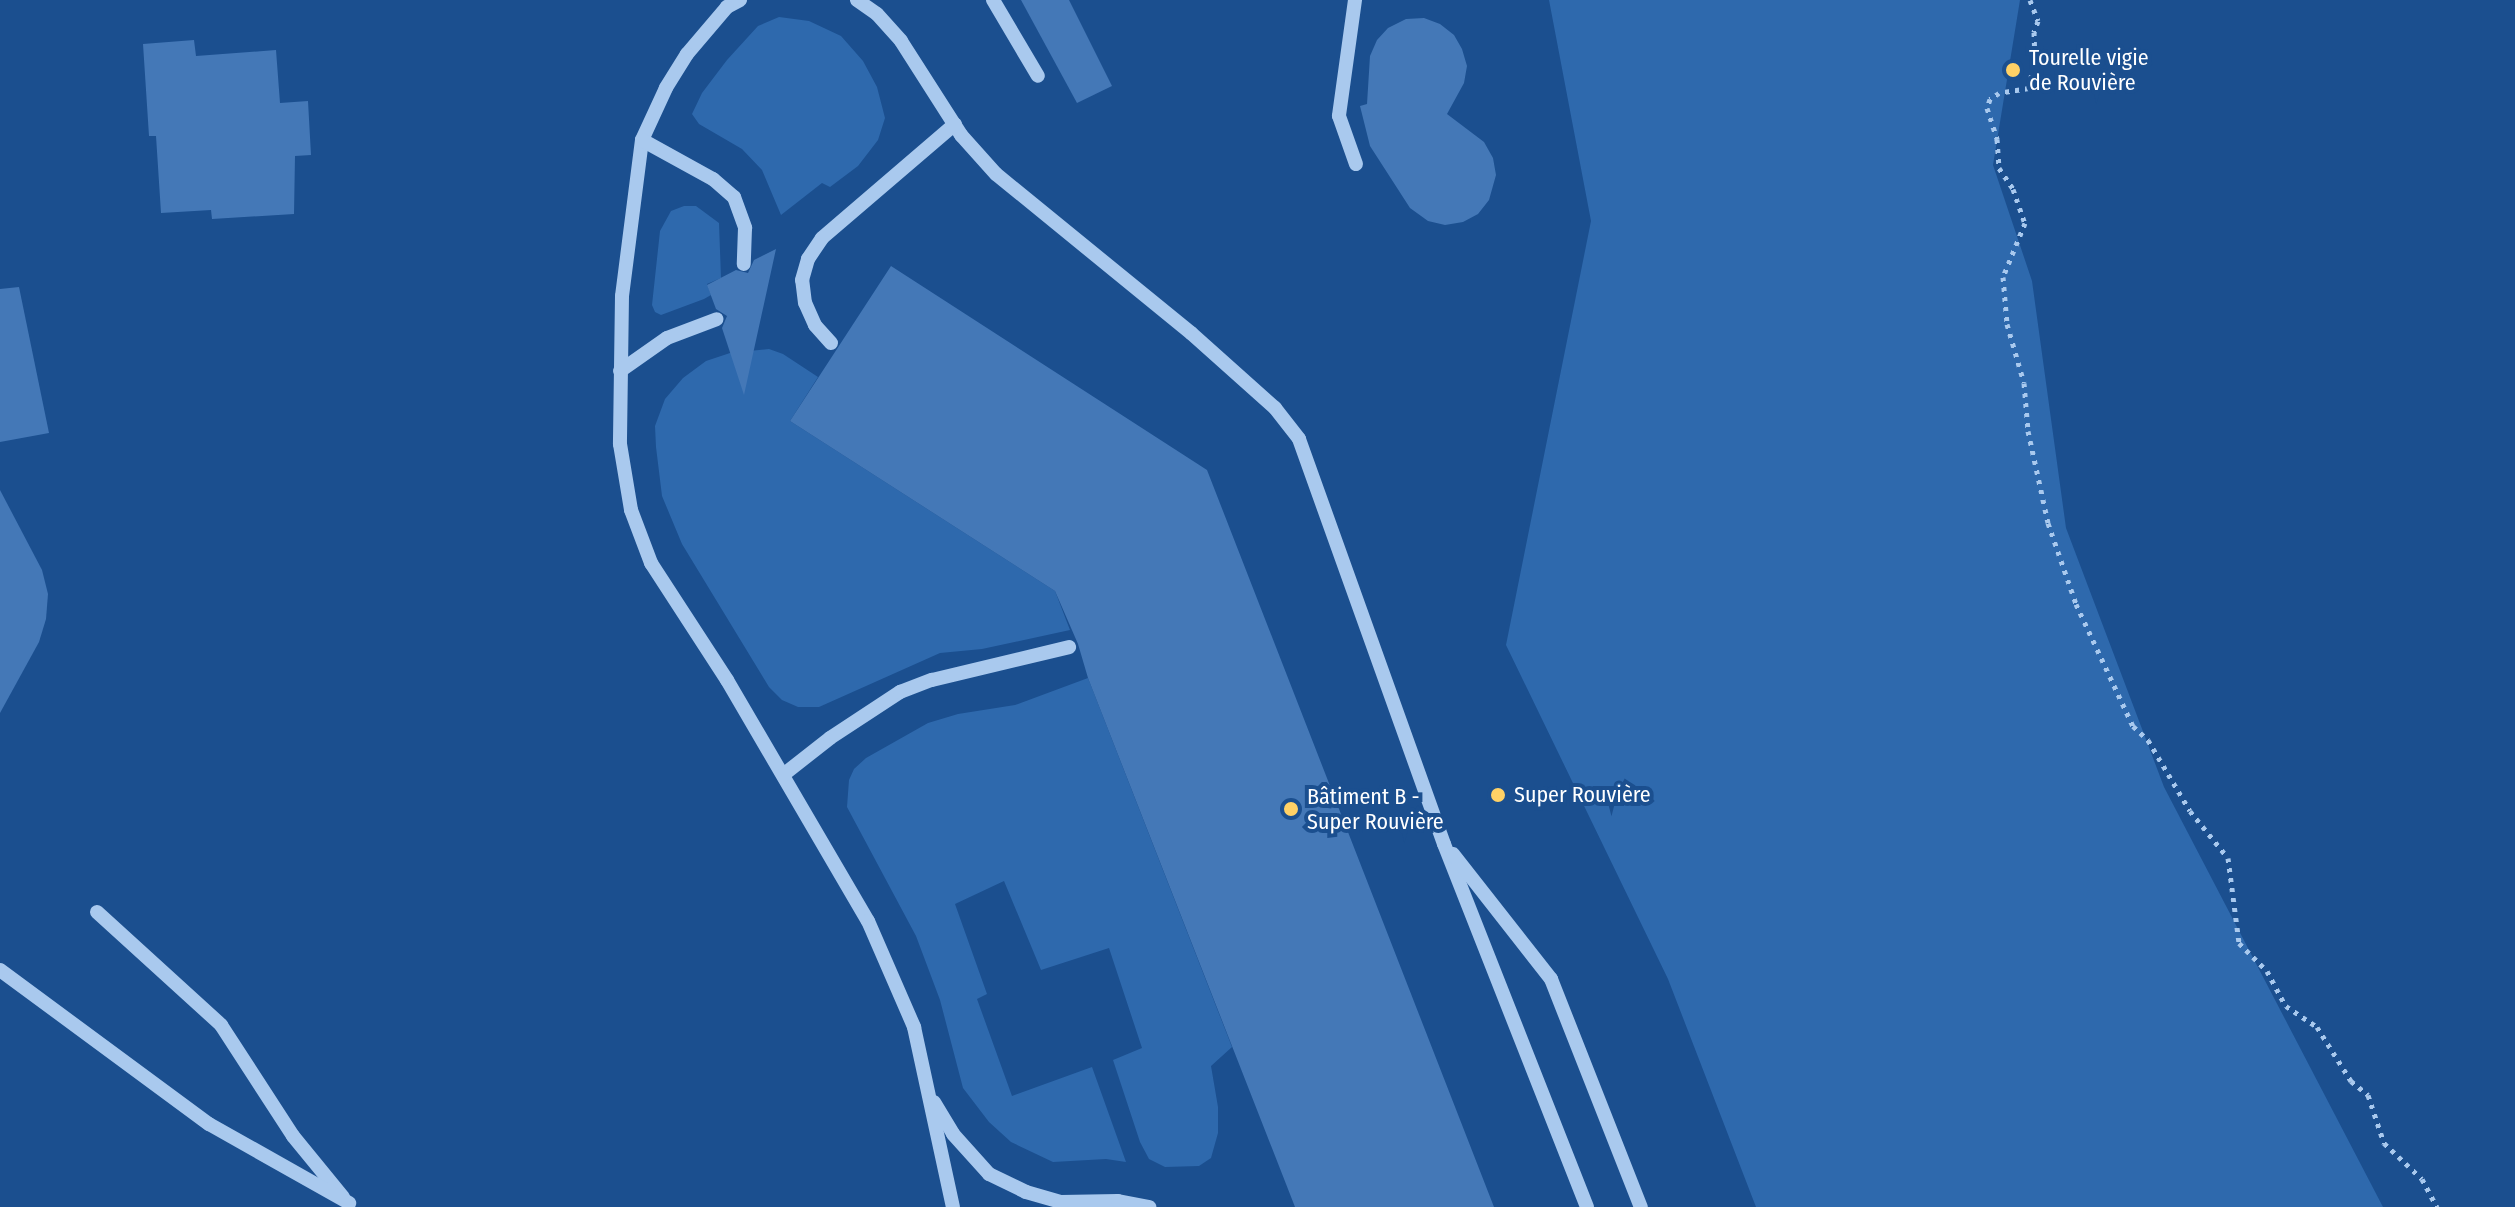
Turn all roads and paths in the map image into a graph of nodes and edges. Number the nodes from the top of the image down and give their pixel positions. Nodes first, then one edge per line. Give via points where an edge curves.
1 (740, 0) edge
2 (857, 0) edge
3 (993, 0) edge
4 (1355, 0) edge
5 (2030, 0) edge
6 (1038, 76) dead end
7 (955, 124) junction
8 (642, 140) junction
9 (1356, 164) dead end
10 (744, 264) dead end
11 (717, 319) dead end
12 (831, 343) dead end
13 (620, 371) junction
14 (1069, 647) dead end
15 (783, 775) junction
16 (1444, 844) junction
17 (97, 912) dead end
18 (0, 970) edge
19 (928, 1092) junction
20 (350, 1205) edge
21 (953, 1207) edge
22 (1149, 1207) edge
23 (1587, 1207) edge
24 (1641, 1207) edge
25 (2437, 1207) edge

1 - 8 lane via 727,7 687,54
2 - 7 lane via 901,41
3 - 6 lane
4 - 9 lane via 1339,116
5 - 25 path via 2038,21 2029,88 1999,93 1987,108 1999,168 2025,223 2003,277 2007,324 2024,383 2028,431 2053,536 2076,604 2133,726 2228,858 2239,943 2267,971 2286,1006 2317,1027 2351,1081 2368,1095 2384,1143 2422,1179
7 - 12 lane via 822,238 808,259 802,280 805,303
7 - 16 lane via 996,174 1191,333 1275,408 1299,439
8 - 10 lane via 713,179 734,197 745,228
8 - 13 lane via 622,296
11 - 13 lane via 675,334
13 - 15 lane via 620,444 631,510 651,563
14 - 15 lane via 900,692
15 - 19 lane via 868,921 914,1027
16 - 23 lane
16 - 24 lane via 1551,979
17 - 20 lane via 221,1025 293,1136
18 - 20 lane via 209,1124
19 - 21 lane
19 - 22 lane via 953,1134 989,1174 1061,1202 1118,1201

